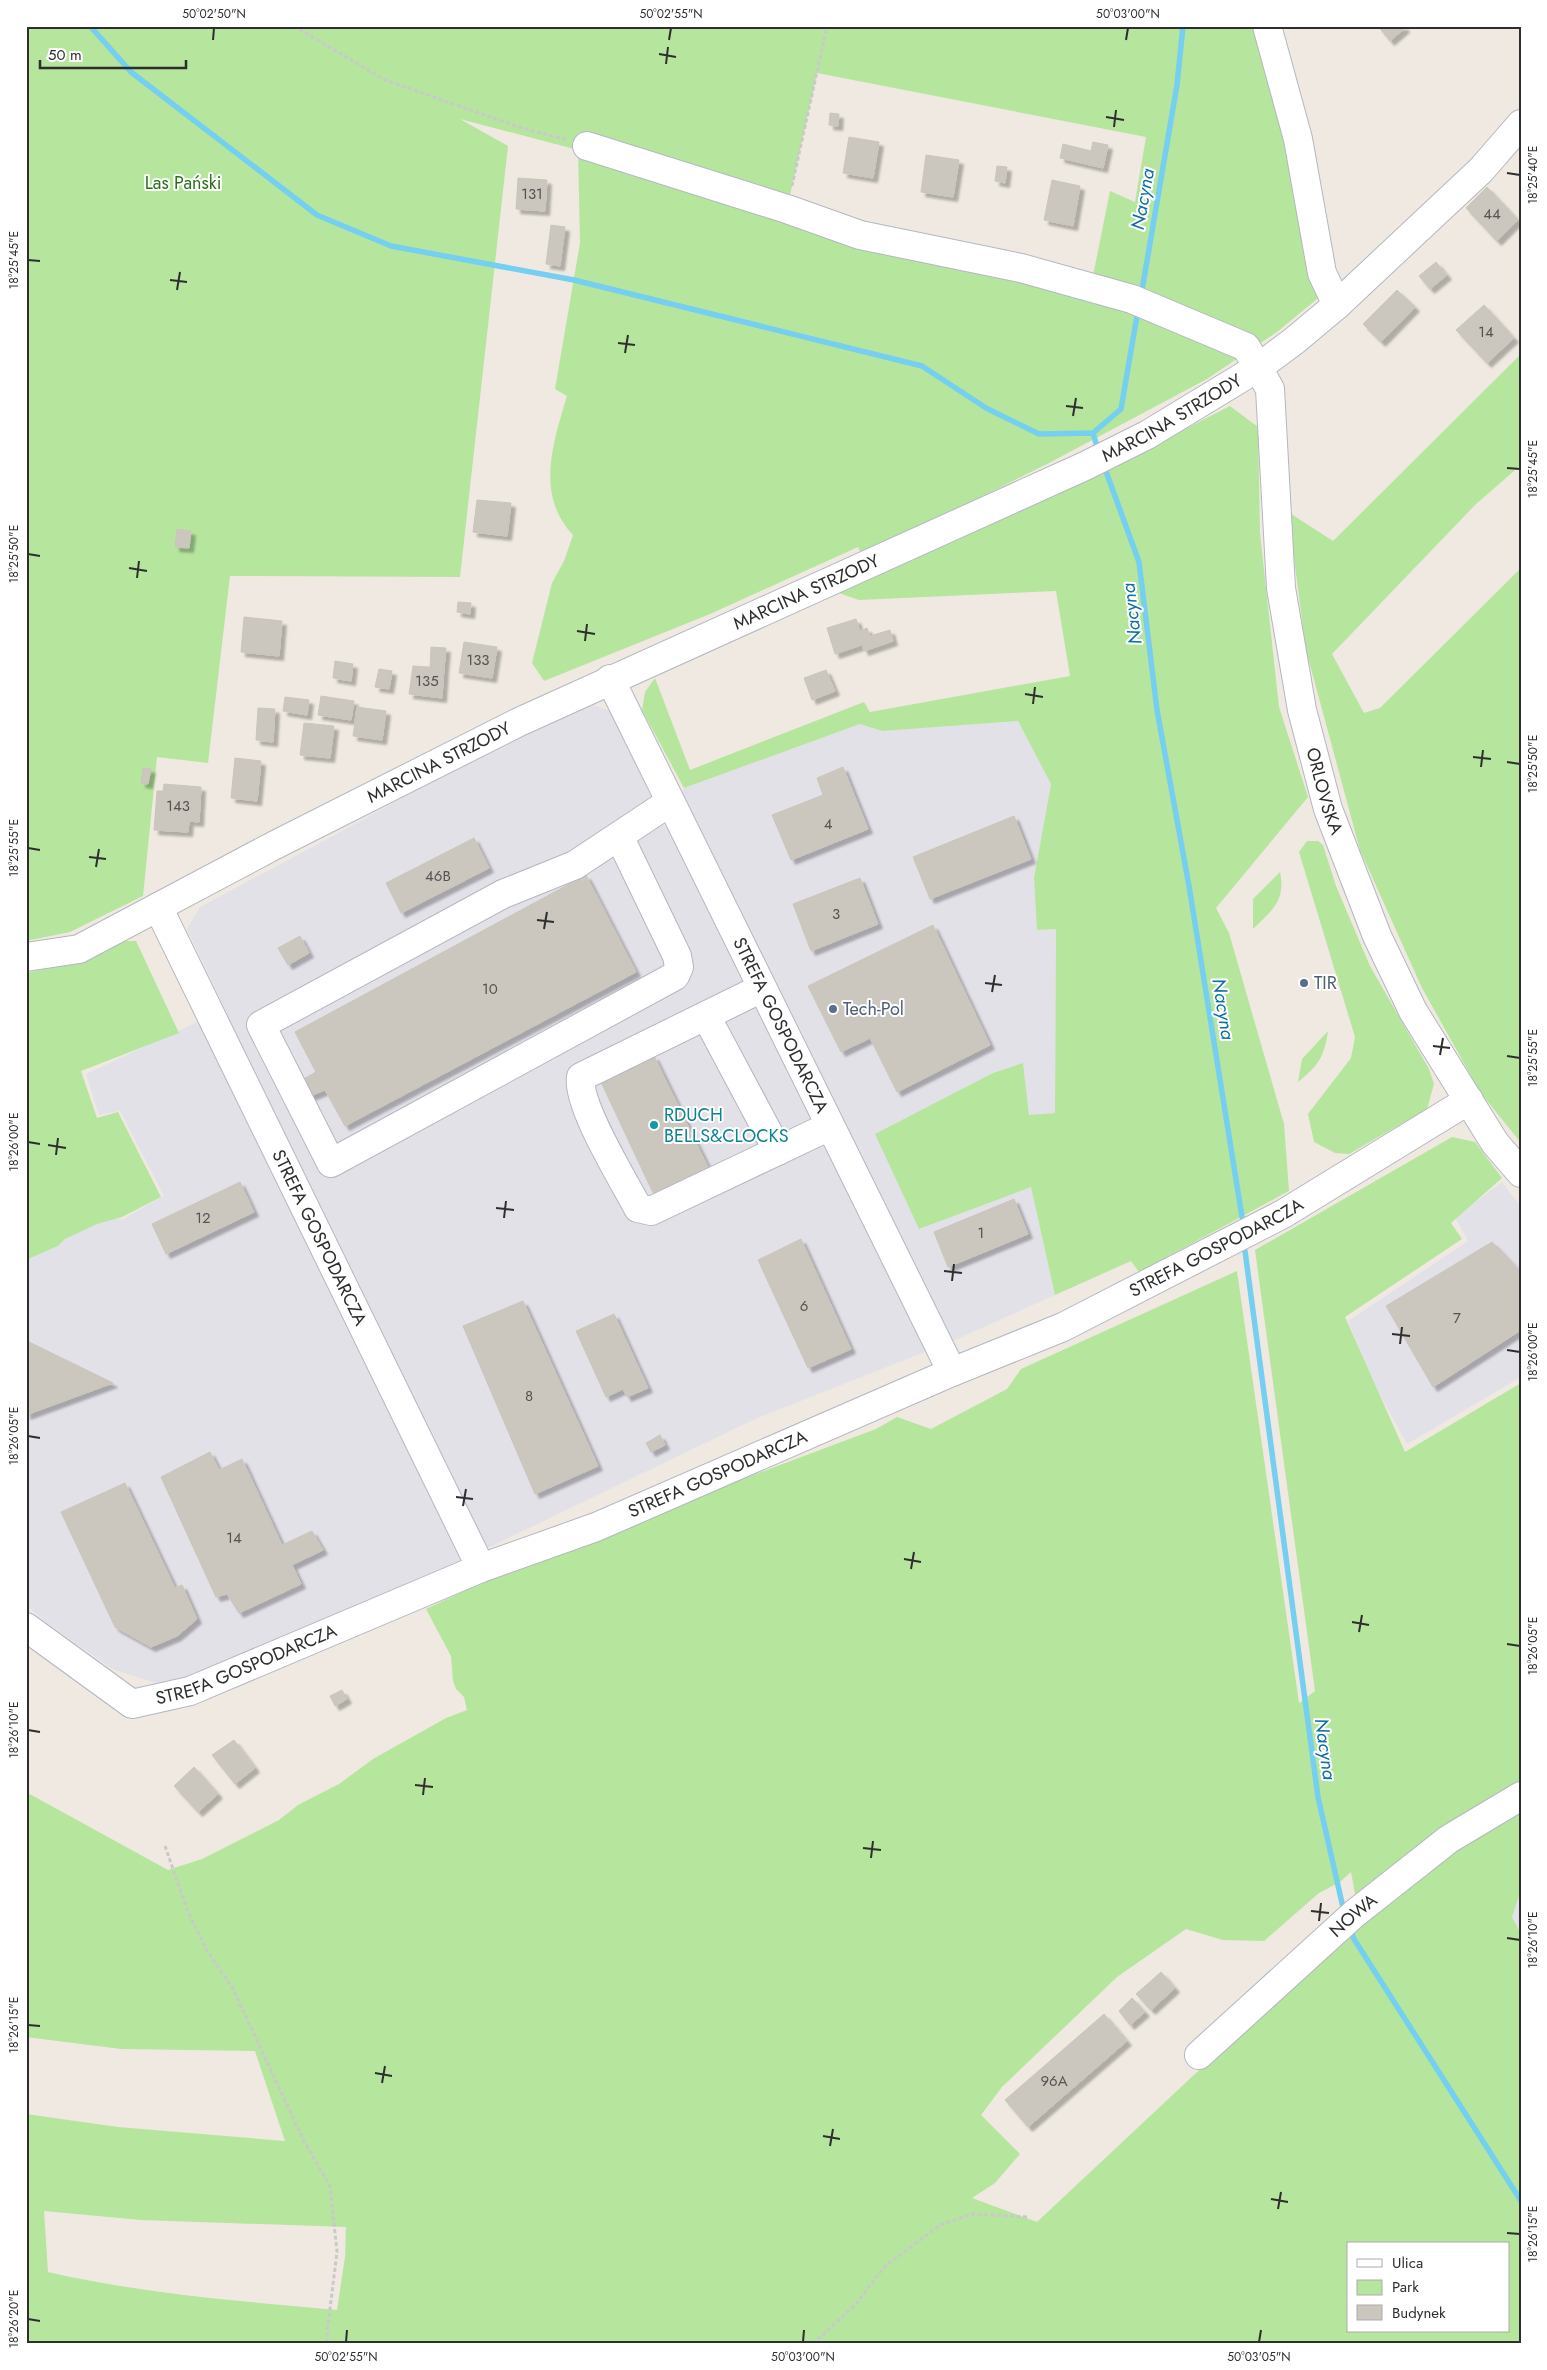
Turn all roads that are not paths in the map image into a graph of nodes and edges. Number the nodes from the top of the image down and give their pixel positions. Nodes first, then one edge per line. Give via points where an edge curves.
1 (1267, 26) edge
2 (1521, 124) edge
3 (587, 146) road end
4 (1337, 305) junction
5 (1259, 367) junction
6 (610, 679) junction
7 (670, 802) junction
8 (619, 836) junction
9 (158, 906) junction
10 (26, 957) edge
11 (762, 988) junction
12 (706, 1016) junction
13 (1468, 1100) junction
14 (830, 1126) junction
15 (778, 1151) junction
16 (1521, 1173) edge
17 (952, 1372) junction
18 (481, 1568) junction
19 (26, 1627) edge
20 (1521, 1796) edge
21 (1199, 2055) dead end

1 - 4 street via 1298,139 1322,273
2 - 4 street, MARCINA STRZODY via 1481,170
3 - 5 street, ORLOVSKA via 787,208 860,235 1021,268 1139,301 1246,347
4 - 5 street, MARCINA STRZODY
5 - 6 street, MARCINA STRZODY via 1147,435 1085,466
5 - 13 street, ORLOVSKA via 1273,403 1277,531 1289,643 1302,710 1328,809 1378,936 1413,1011
6 - 7 street, STREFA GOSPODARCZA
6 - 9 street, MARCINA STRZODY via 462,750
7 - 8 street
7 - 11 street, STREFA GOSPODARCZA
8 - 8 street via 575,865 503,894 261,1025 332,1163 676,976 679,968 677,956
9 - 10 street, MARCINA STRZODY via 79,949
9 - 18 street, STREFA GOSPODARCZA
11 - 12 street
11 - 14 street, STREFA GOSPODARCZA
12 - 15 street
12 - 15 street via 582,1077 580,1086 584,1105 638,1208 651,1212
13 - 16 street, ORLOVSKA via 1496,1143
13 - 17 street, STREFA GOSPODARCZA via 1283,1214 1063,1328
14 - 15 street
14 - 17 street, STREFA GOSPODARCZA
17 - 18 street, STREFA GOSPODARCZA via 596,1527
18 - 19 street, STREFA GOSPODARCZA via 190,1691 132,1704
20 - 21 street, NOWA via 1449,1839 1346,1920

